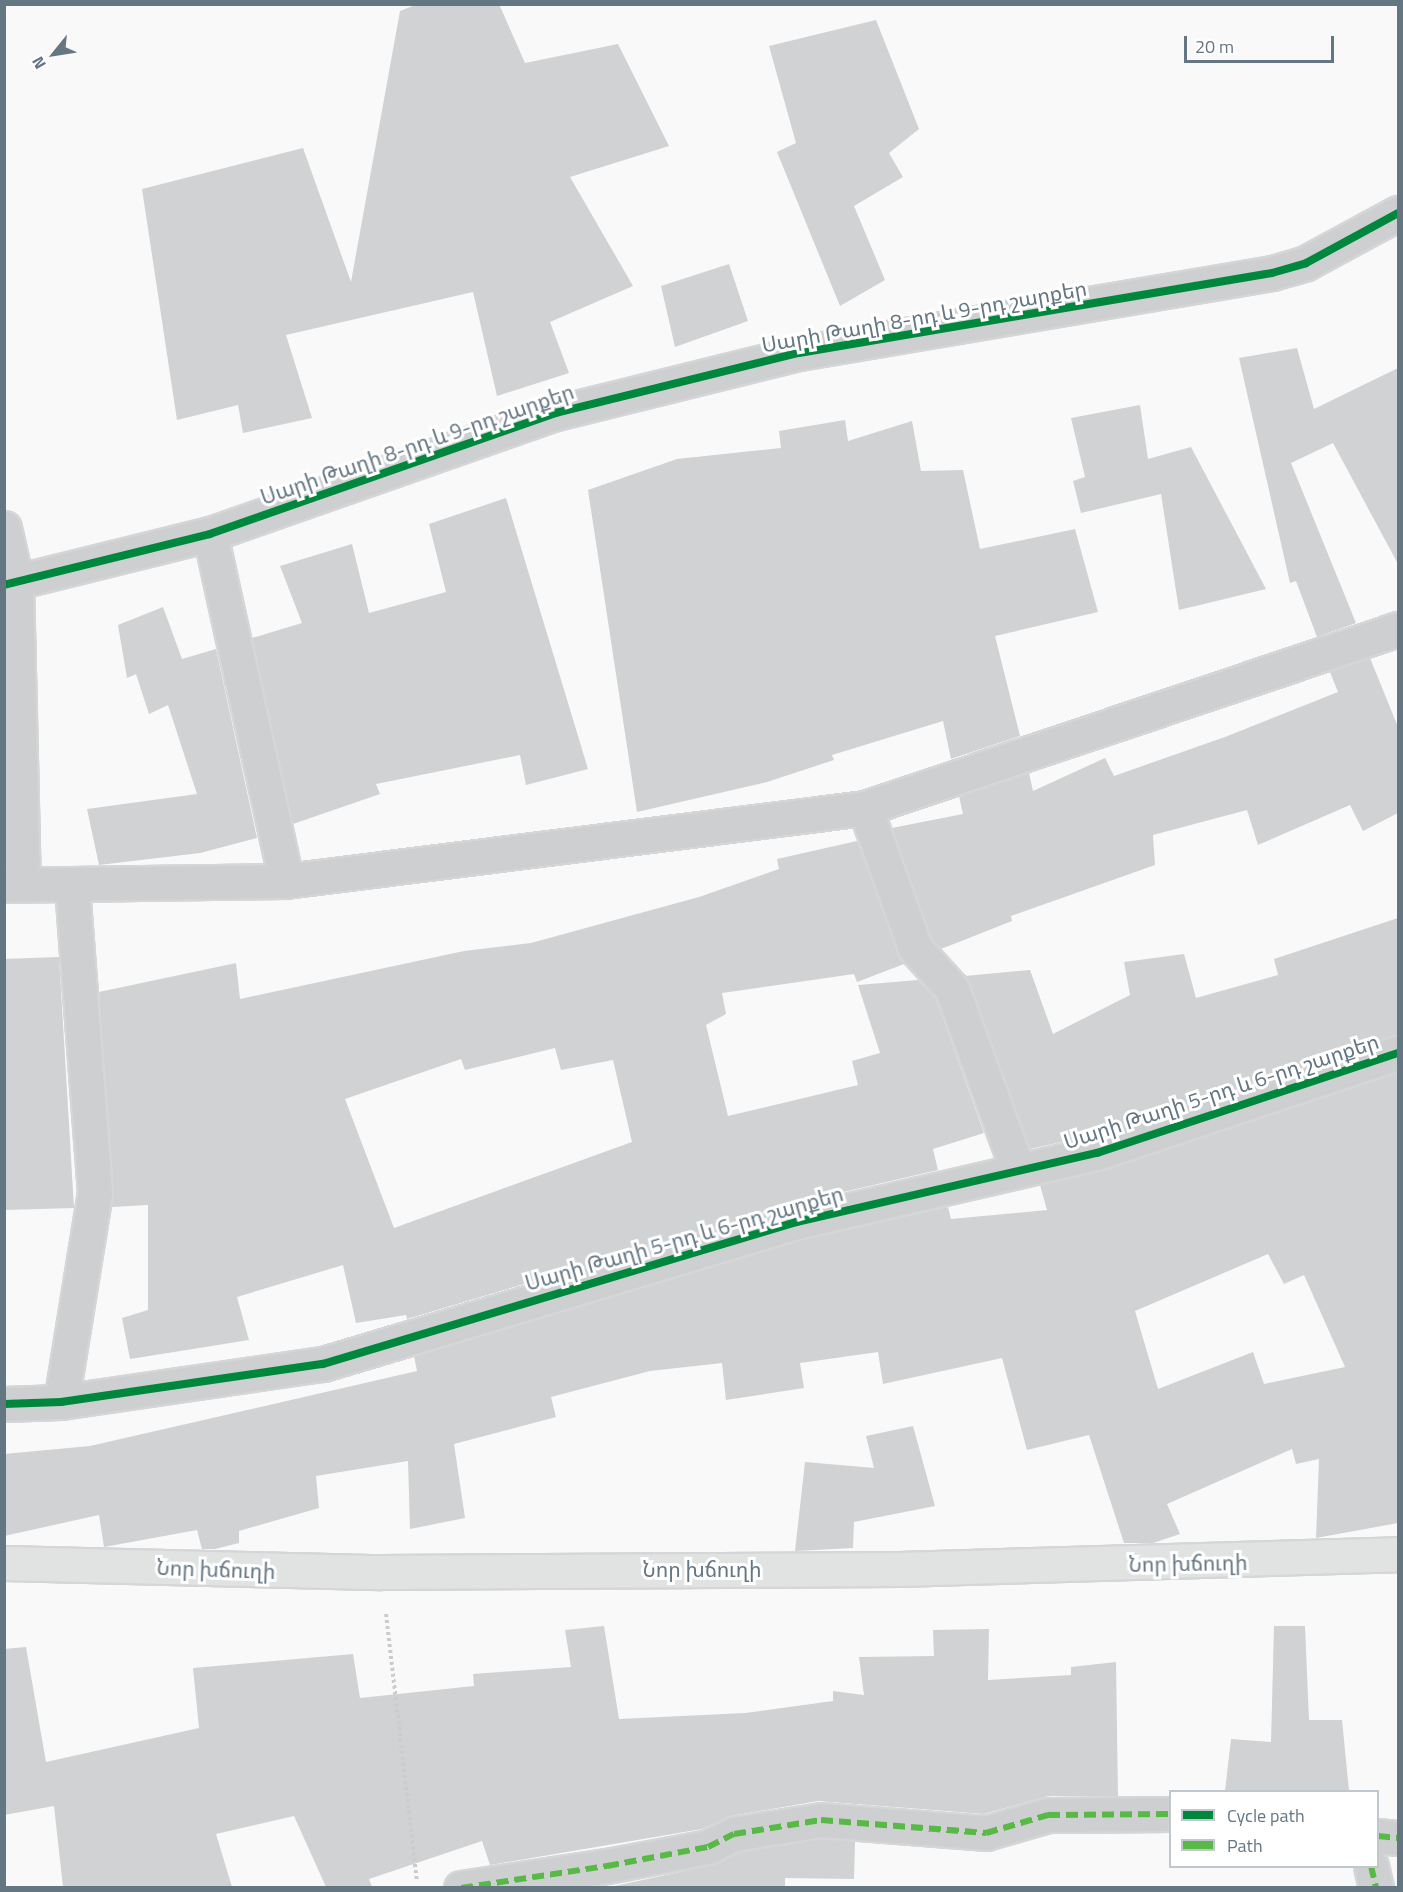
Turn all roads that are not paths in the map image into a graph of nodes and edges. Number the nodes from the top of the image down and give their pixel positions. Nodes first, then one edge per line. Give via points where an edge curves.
1 (1398, 213) edge
2 (4, 528) edge
3 (210, 534) junction
4 (10, 583) edge
5 (1398, 628) edge
6 (865, 808) junction
7 (286, 881) junction
8 (14, 884) edge
9 (72, 885) junction
10 (1398, 1053) edge
11 (1018, 1170) junction
12 (61, 1402) junction
13 (4, 1404) edge
14 (1398, 1554) edge
15 (4, 1563) edge
16 (1169, 1814) edge
17 (1379, 1836) edge
18 (1398, 1838) edge
19 (1371, 1868) edge
20 (461, 1887) edge
21 (1376, 1887) edge

1 - 3 street, Սարի Թաղի 8-րդ և 9-րդ շարքեր via 1314,259 1272,273 800,353 556,413
2 - 4 street
3 - 4 street, Սարի Թաղի 8-րդ և 9-րդ շարքեր
3 - 7 street
4 - 8 street
5 - 6 street
6 - 7 street
6 - 11 street via 915,948 952,989
7 - 9 street
8 - 9 street
9 - 12 street via 95,1192
10 - 11 street, Սարի Թաղի 5-րդ և 6-րդ շարքեր via 1097,1153
11 - 12 street, Սարի Թաղի 5-րդ և 6-րդ շարքեր via 798,1222 323,1364
12 - 13 street, Սարի Թաղի 5-րդ և 6-րդ շարքեր
14 - 15 main road, Նոր խճուղի via 899,1569 381,1572
16 - 20 street via 1048,1815 986,1833 820,1820 734,1834 708,1847 607,1866
17 - 18 street
19 - 21 street

